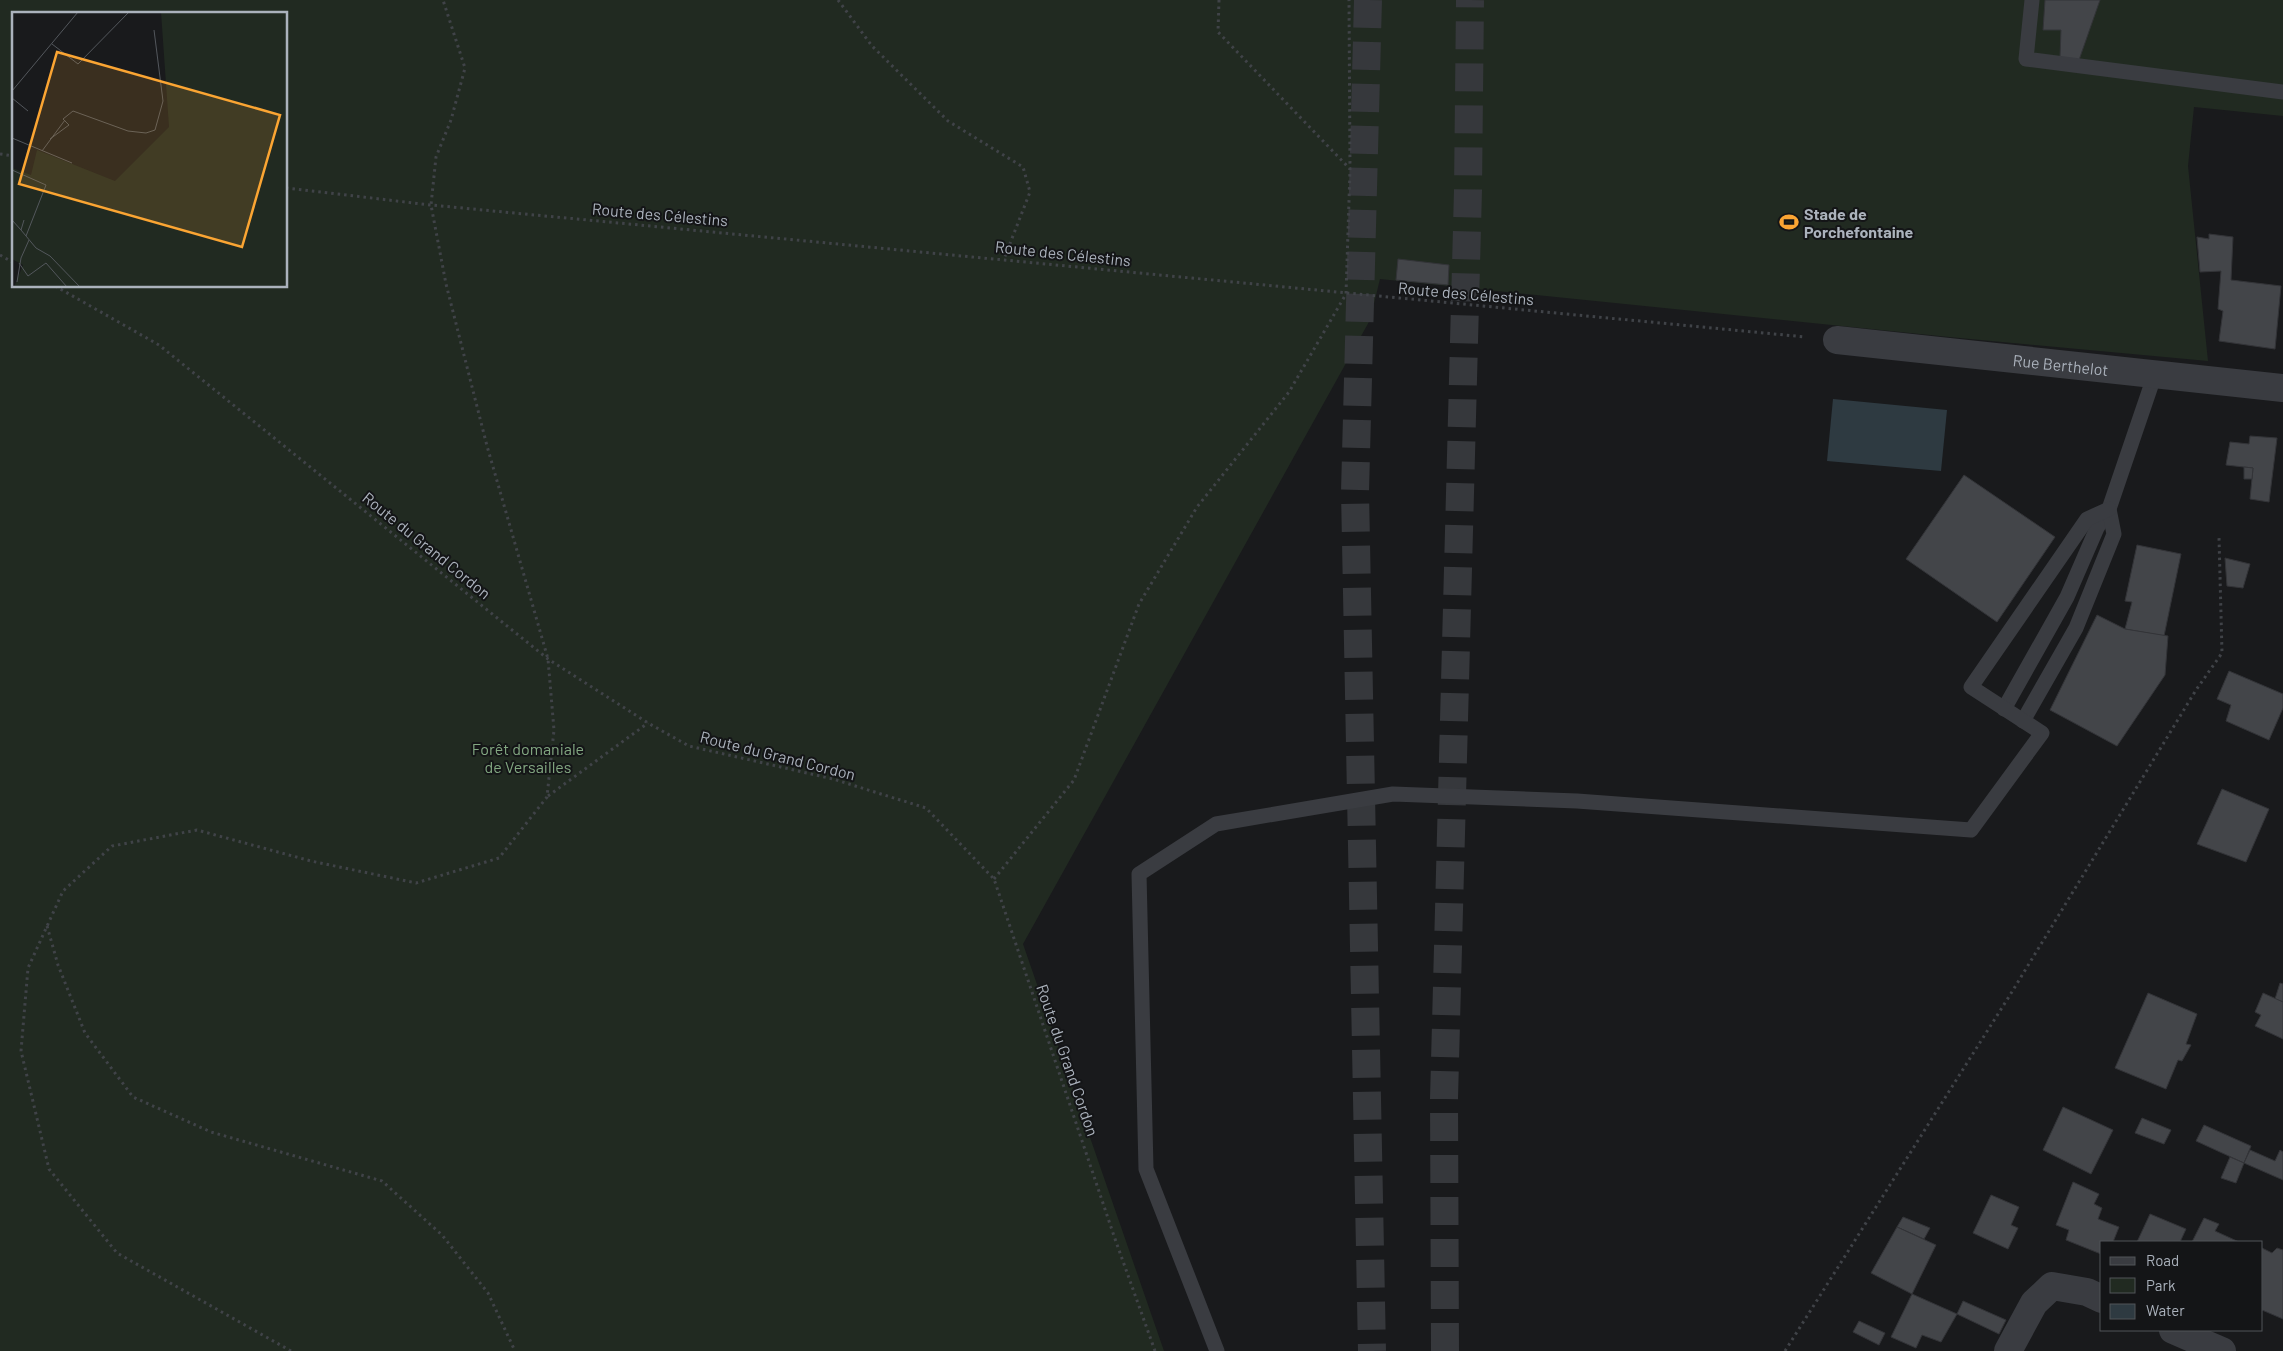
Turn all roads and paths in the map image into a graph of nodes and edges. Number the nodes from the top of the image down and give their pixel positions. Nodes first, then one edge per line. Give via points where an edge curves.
1 (442, 0) edge
2 (838, 0) edge
3 (1220, 0) edge
4 (1349, 0) edge
5 (2032, 0) edge
6 (2283, 92) edge
7 (1350, 170) junction
8 (288, 188) edge
9 (432, 205) junction
10 (0, 255) edge
11 (1004, 259) junction
12 (12, 262) edge
13 (59, 288) edge
14 (1346, 294) junction
15 (1837, 340) joint
16 (2155, 374) junction
17 (2283, 388) edge
18 (2109, 509) junction
19 (2092, 524) junction
20 (2219, 538) dead end
21 (548, 659) junction
22 (2004, 709) junction
23 (2023, 721) junction
24 (648, 723) junction
25 (547, 797) junction
26 (994, 879) junction
27 (47, 926) junction
28 (2100, 1298) edge
29 (2174, 1331) edge
30 (291, 1351) edge
31 (515, 1351) edge
32 (1155, 1351) edge
33 (1217, 1351) edge
34 (1785, 1351) edge
35 (2008, 1351) edge
36 (2222, 1351) edge

1 - 9 path via 464,68 451,120 436,157
2 - 11 path via 872,46 948,121 1023,167 1030,192
3 - 7 path via 1218,32
4 - 7 path
5 - 6 lane via 2026,59
7 - 14 path
8 - 9 path, Route des Célestins
9 - 11 path, Route des Célestins
9 - 21 path via 446,284 487,446
10 - 12 path
11 - 14 path, Route des Célestins
13 - 21 path, Route du Grand Cordon via 159,345
14 - 15 path, Route des Célestins
14 - 26 path via 1290,392 1197,507 1138,604 1074,780
15 - 16 street, Rue Berthelot
16 - 17 street, Rue Berthelot
16 - 18 lane
18 - 19 lane
18 - 23 lane via 2114,534 2076,628
19 - 22 lane via 2067,597
19 - 22 lane via 1971,687
20 - 34 path via 2222,653
21 - 24 path, Route du Grand Cordon
21 - 25 path via 554,730
22 - 23 lane
23 - 33 lane via 2042,733 1971,830 1577,801 1393,794 1216,824 1139,874 1146,1169
24 - 25 path
24 - 26 path, Route du Grand Cordon via 689,746 833,780 926,808
25 - 27 path via 499,858 416,883 311,862 197,830 112,846 63,891
26 - 32 path, Route du Grand Cordon
27 - 30 path via 28,968 22,1051 49,1169 117,1253
27 - 31 path via 58,965 85,1033 133,1097 211,1132 382,1181 442,1235 488,1293
28 - 35 street via 2086,1292 2052,1286 2034,1303
29 - 36 street

